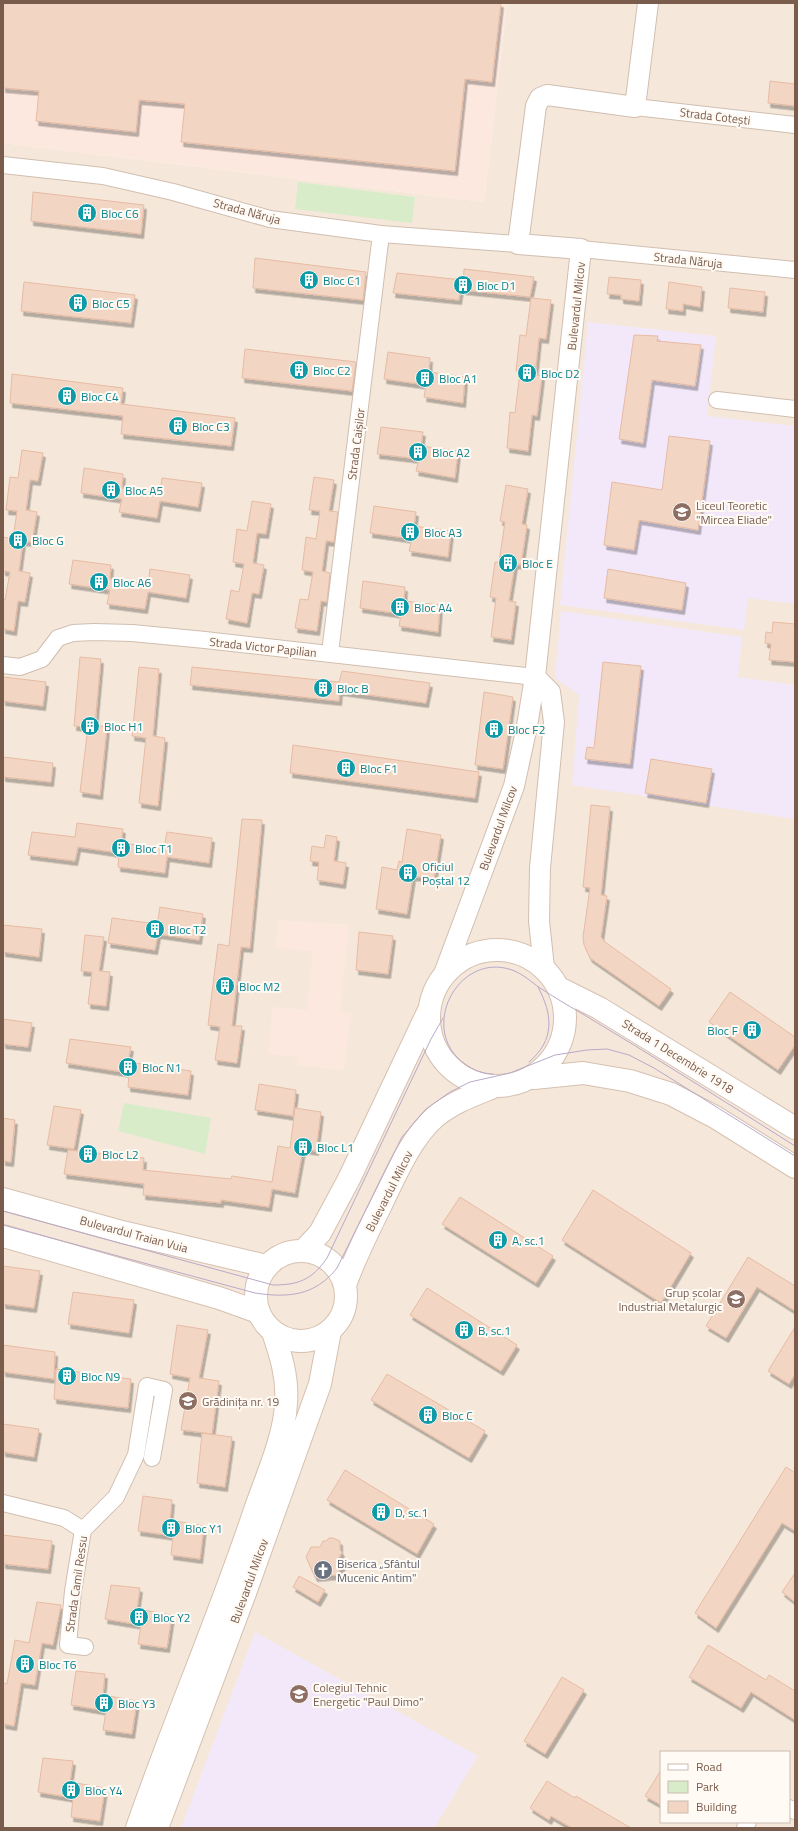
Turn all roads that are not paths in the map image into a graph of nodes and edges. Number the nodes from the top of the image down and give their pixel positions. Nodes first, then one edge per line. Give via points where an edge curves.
1 (648, 3) edge
2 (636, 107) junction
3 (795, 125) edge
4 (3, 165) edge
5 (381, 234) junction
6 (518, 244) junction
7 (581, 249) junction
8 (795, 270) edge
9 (717, 400) dead end
10 (795, 409) edge
11 (330, 653) junction
12 (3, 665) edge
13 (535, 677) junction
14 (544, 968) junction
15 (444, 974) junction
16 (559, 988) junction
17 (429, 1011) junction
18 (534, 1078) junction
19 (491, 1088) junction
20 (795, 1128) edge
21 (795, 1167) edge
22 (3, 1199) edge
23 (3, 1236) edge
24 (304, 1250) junction
25 (266, 1266) junction
26 (345, 1285) junction
27 (258, 1312) junction
28 (330, 1331) junction
29 (273, 1332) junction
30 (152, 1458) dead end
31 (3, 1503) edge
32 (83, 1530) junction
33 (85, 1647) dead end
34 (137, 1828) edge
35 (157, 1828) edge

1 - 2 street
2 - 3 street, Strada Cotești
2 - 6 street via 547,95 540,98 536,106
4 - 5 street, Strada Năruja via 103,176 270,219
5 - 6 street, Strada Năruja
5 - 11 street, Strada Caișilor
6 - 7 street, Bulevardul Milcov
7 - 8 street, Strada Năruja
7 - 13 street, Bulevardul Milcov
9 - 10 street
11 - 12 street, Strada Victor Papilian via 132,633 94,632 58,638 42,659 20,667
11 - 13 street, Strada Victor Papilian
13 - 14 street via 550,692 554,722 540,868 539,921
13 - 15 street, Bulevardul Milcov via 514,786
14 - 15 main road via 531,958 501,949 485,950 470,955
14 - 16 main road
15 - 17 main road via 435,990
16 - 18 main road via 566,1021 563,1038 555,1055
16 - 20 main road, Strada 1 Decembrie 1918 via 599,1008
17 - 19 main road via 431,1038 446,1065 470,1082
17 - 24 main road via 349,1179 320,1233
18 - 19 main road
18 - 21 main road via 583,1073 630,1081 671,1094 715,1117
19 - 26 main road, Bulevardul Milcov via 461,1099 434,1118 414,1143 383,1201
22 - 25 main road, Bulevardul Traian Vuia via 122,1232
23 - 27 main road via 219,1298
24 - 25 main road via 277,1257
24 - 26 main road via 327,1258 337,1268
25 - 27 main road via 255,1293
26 - 28 main road via 344,1310 339,1322
27 - 29 main road via 262,1321
28 - 29 main road via 317,1339 302,1342 287,1340
28 - 35 main road, Bulevardul Milcov via 320,1384 246,1593
29 - 34 main road, Bulevardul Milcov via 284,1365 287,1389 284,1422 241,1551
30 - 32 street, Strada Camil Ressu via 164,1390 147,1386 136,1455 116,1497
31 - 32 street, Strada Camil Ressu via 64,1518
32 - 33 street, Strada Camil Ressu via 73,1591 68,1645

